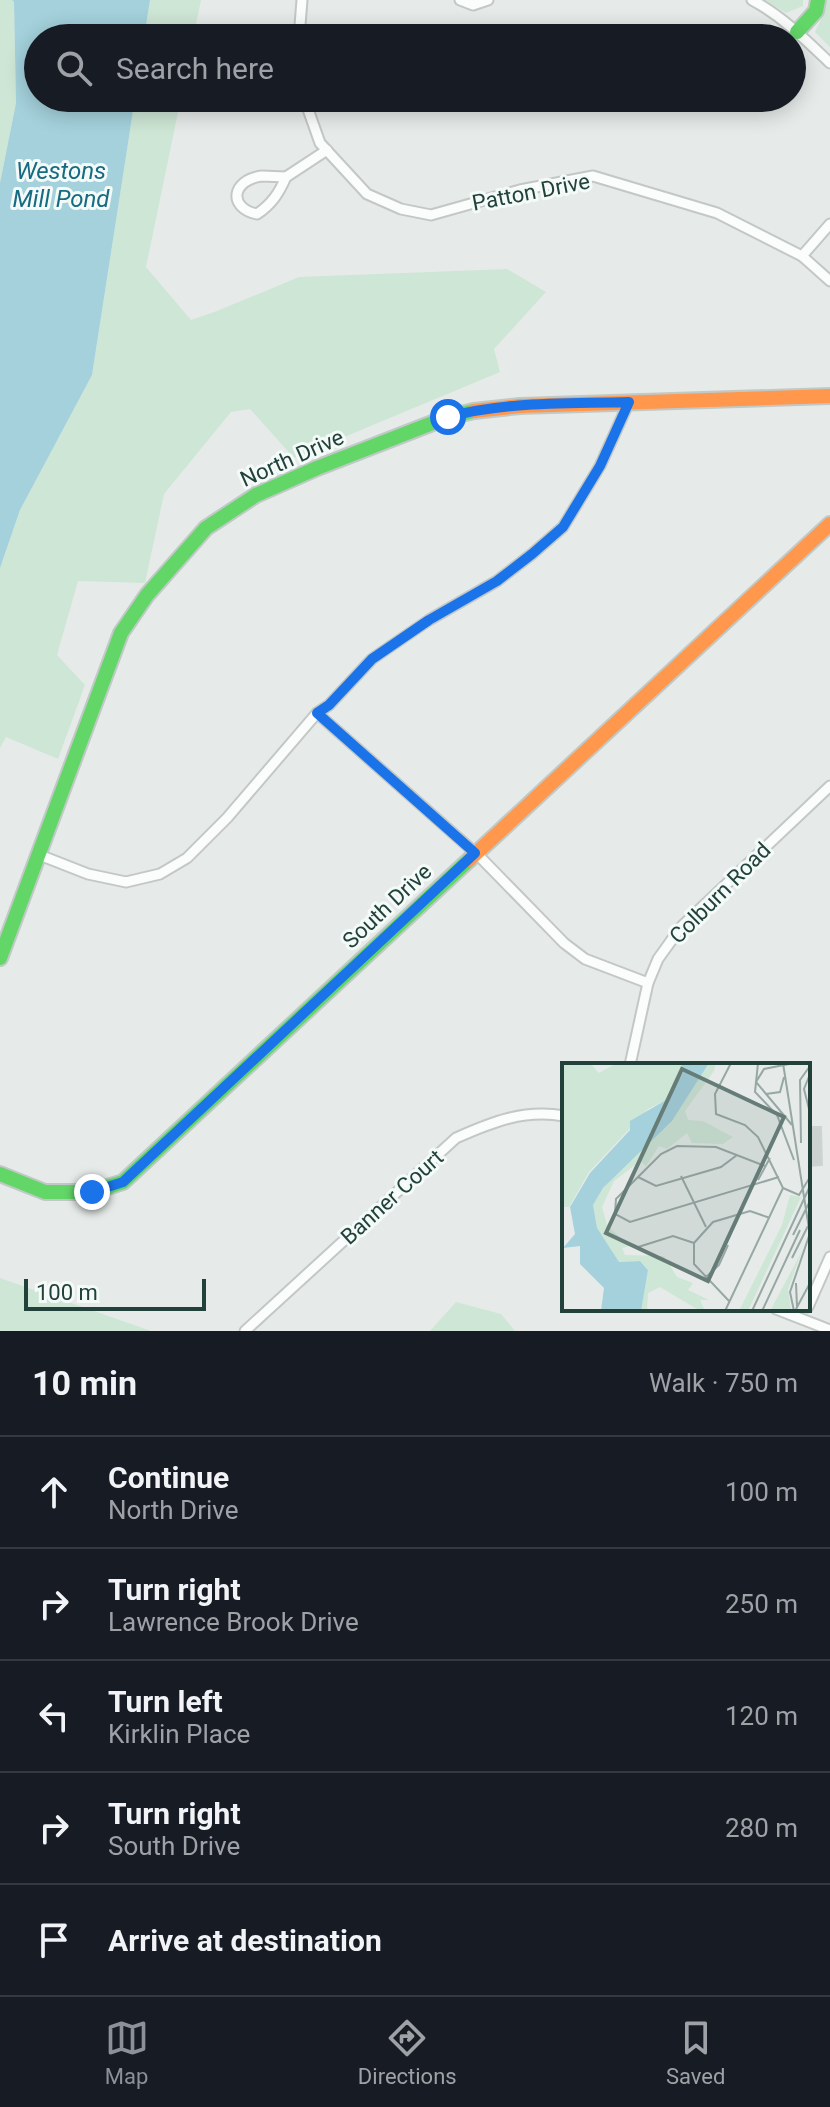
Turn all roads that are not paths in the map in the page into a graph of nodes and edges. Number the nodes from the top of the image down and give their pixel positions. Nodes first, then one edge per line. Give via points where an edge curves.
1 (302, 0) edge
2 (460, 0) edge
3 (488, 0) edge
4 (752, 0) edge
5 (818, 0) edge
6 (300, 24) edge
7 (787, 24) edge
8 (804, 24) edge
9 (806, 40) edge
10 (830, 63) edge
11 (309, 112) edge
12 (327, 150) junction
13 (286, 177) junction
14 (830, 224) edge
15 (802, 256) junction
16 (830, 281) edge
17 (830, 396) edge
18 (629, 402) junction
19 (830, 524) edge
20 (317, 713) junction
21 (830, 786) edge
22 (475, 853) junction
23 (37, 854) junction
24 (0, 958) edge
25 (648, 983) junction
26 (630, 1063) edge
27 (562, 1116) edge
28 (0, 1174) edge
29 (830, 1257) edge
30 (810, 1303) edge
31 (781, 1311) edge
32 (806, 1311) edge
33 (802, 1320) junction
34 (830, 1330) edge
35 (245, 1331) edge

1 - 6 street
2 - 3 street via 473,5
4 - 7 street
5 - 8 main road
9 - 10 street
11 - 12 street, Patton Drive
12 - 13 street
12 - 15 street, Patton Drive via 367,194 401,209 431,215 593,176 717,213
13 - 13 street via 247,179 238,189 240,204 257,214 275,199
14 - 15 street
15 - 16 street, Patton Drive
17 - 18 main road, North Drive
18 - 20 street via 600,466 563,527 497,581 372,659
18 - 23 main road, North Drive via 520,406 448,417 256,495 206,528 121,633
19 - 22 main road, South Drive
20 - 22 street
20 - 23 street via 227,818 187,858 160,874 126,882
21 - 25 street, Colburn Road via 681,927
22 - 25 street via 585,959
22 - 28 main road, South Drive via 123,1182 92,1192 45,1192
23 - 24 main road, North Drive
25 - 26 street, Colburn Road
27 - 35 street, Banner Court via 511,1117 456,1138
29 - 30 street
31 - 33 street
32 - 33 street
33 - 34 street

